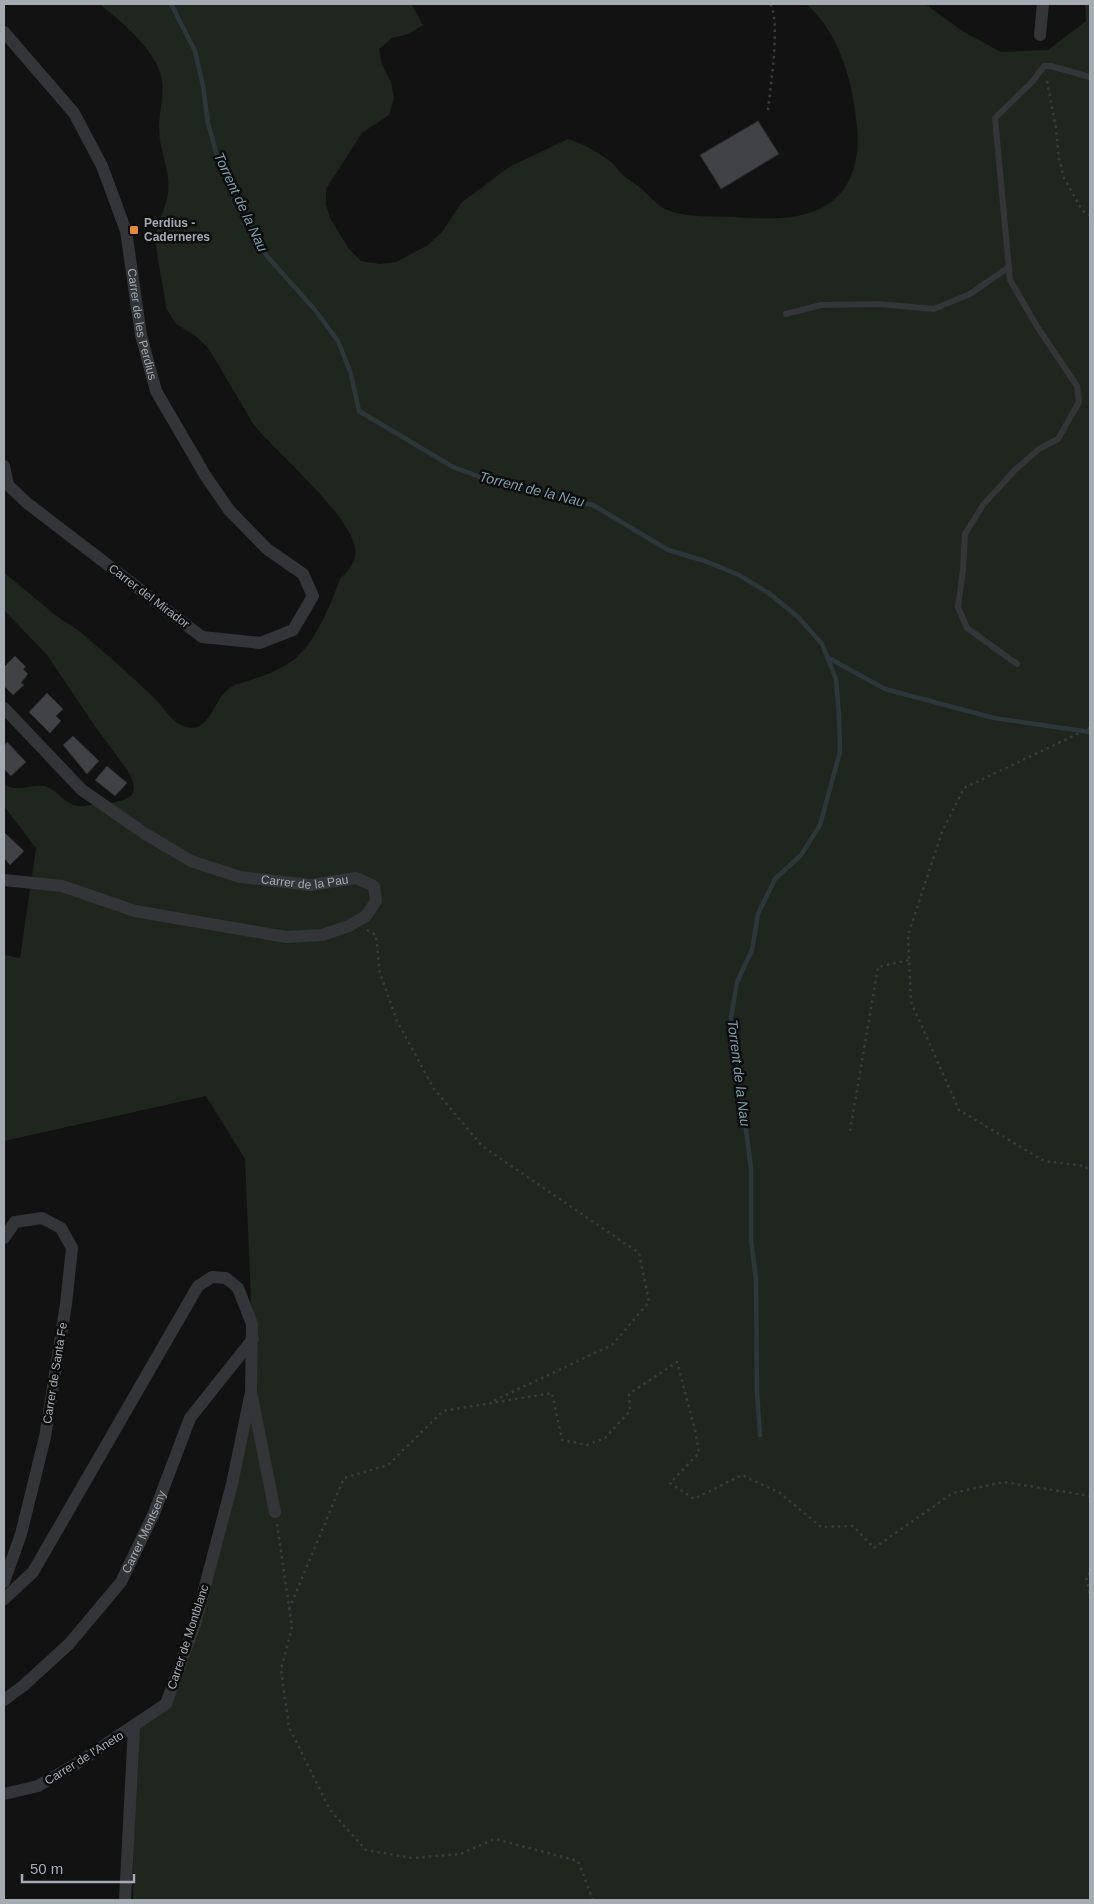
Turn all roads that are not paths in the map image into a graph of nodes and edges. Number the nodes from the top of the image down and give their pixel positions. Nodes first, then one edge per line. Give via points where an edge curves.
1 (1043, 4) edge
2 (4, 32) edge
3 (1040, 35) dead end
4 (1090, 77) edge
5 (1009, 268) junction
6 (786, 314) dead end
7 (4, 466) edge
8 (313, 596) joint
9 (1017, 664) dead end
10 (4, 708) edge
11 (4, 880) edge
12 (4, 1238) edge
13 (253, 1339) junction
14 (251, 1392) junction
15 (275, 1512) road end
16 (4, 1582) edge
17 (4, 1599) edge
18 (4, 1700) edge
19 (134, 1727) junction
20 (4, 1794) edge
21 (125, 1900) edge

1 - 3 street
2 - 8 street, Carrer de les Perdius via 74,113 102,166 126,232 141,335 156,392 229,510 267,549 303,574
4 - 5 lane via 1044,66 995,118
5 - 6 lane via 970,294 934,309 879,304 821,305
5 - 9 lane via 1010,280 1077,386 1079,402 1058,439 1039,449 1015,470 983,506 965,534 958,607 967,628
7 - 8 street, Carrer del Mirador via 8,485 27,503 202,637 260,643 293,630
10 - 11 street, Carrer de la Pau via 82,790 191,861 240,877 312,885 356,878 374,886 376,901 366,916 354,923 322,935 286,937 135,911 62,886
12 - 16 street, Carrer de Santa Fe via 15,1222 42,1218 61,1228 72,1248 44,1437 21,1534
13 - 14 street, Carrer de Montblanc
13 - 17 street, Carrer de Montblanc via 252,1324 238,1288 226,1278 212,1277 198,1286 32,1572
13 - 18 street, Carrer Montseny via 190,1418 154,1513 121,1582 69,1644
14 - 15 street, Carrer de Montblanc
14 - 19 street, Carrer de Montblanc via 232,1484 195,1624 166,1704
19 - 20 street, Carrer de l'Aneto via 38,1786
19 - 21 street

